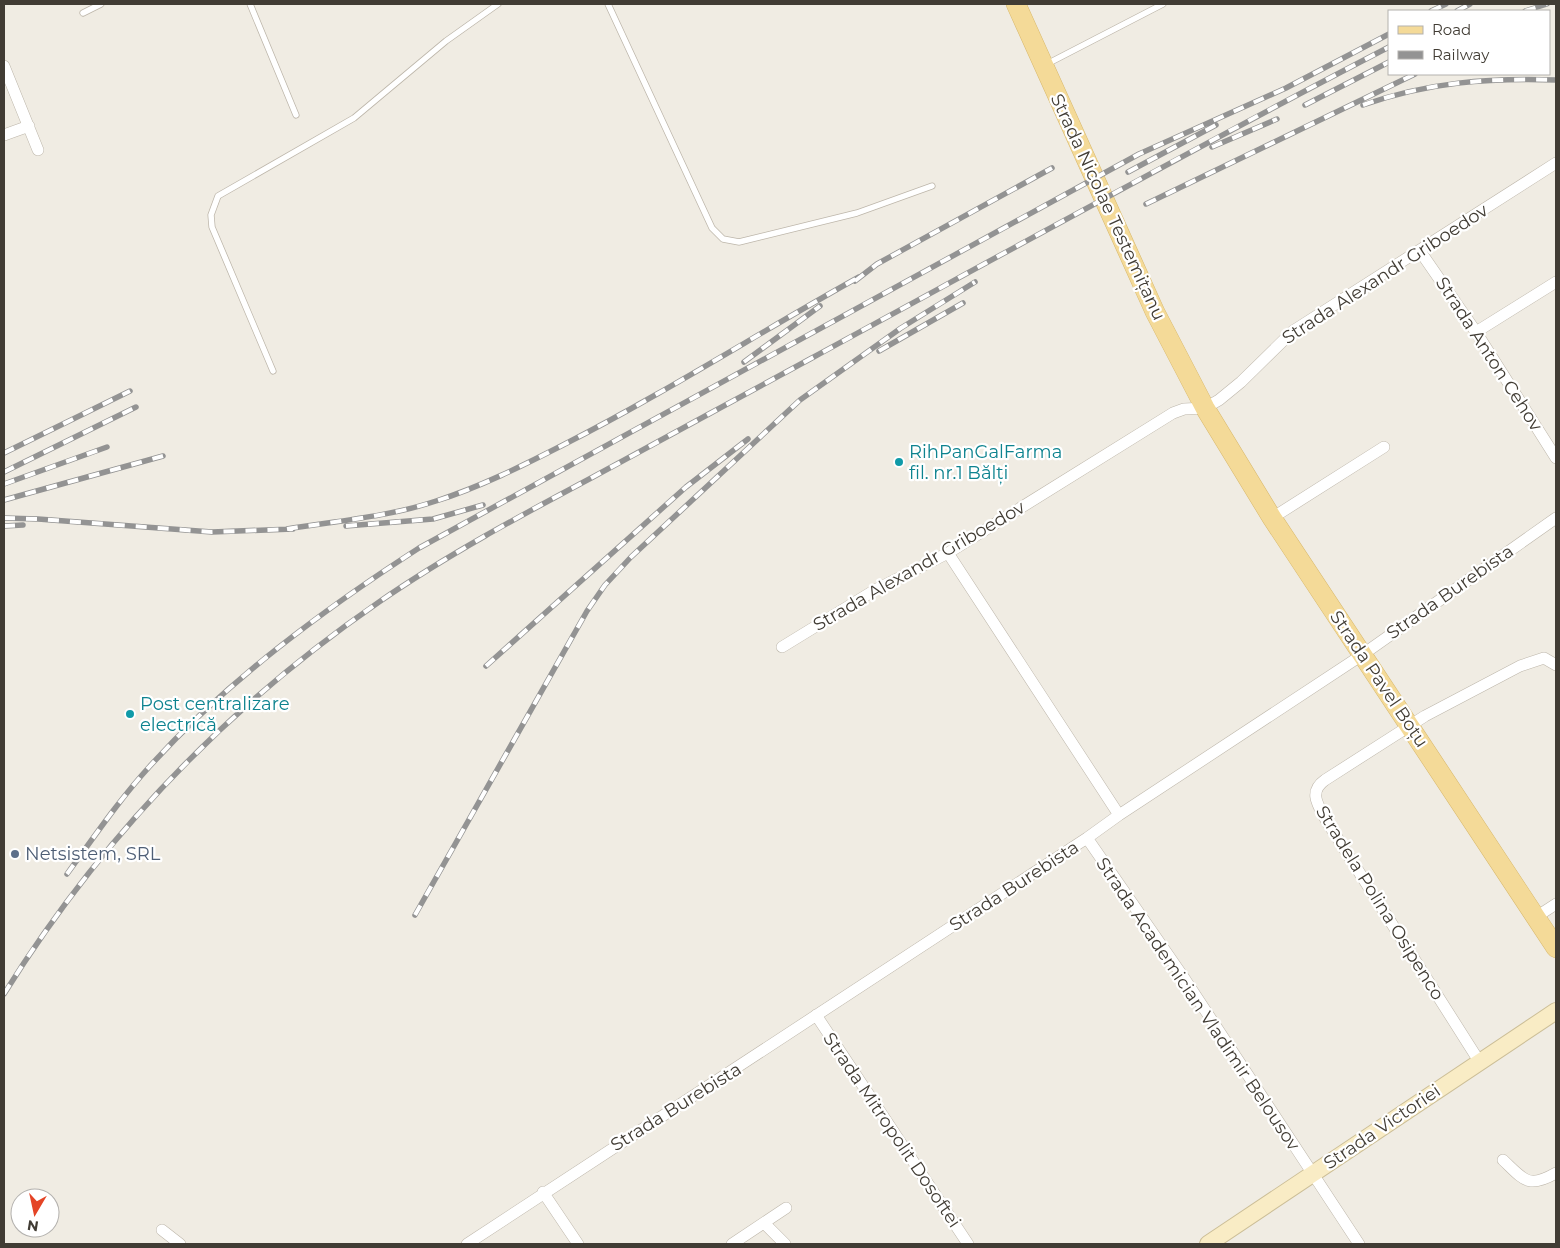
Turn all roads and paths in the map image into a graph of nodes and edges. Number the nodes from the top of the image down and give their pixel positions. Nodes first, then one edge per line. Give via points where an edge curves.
1 (100, 4) edge
2 (250, 4) edge
3 (498, 4) edge
4 (608, 4) edge
5 (1016, 4) edge
6 (1163, 4) edge
7 (83, 13) dead end
8 (4, 66) edge
9 (1044, 66) junction
10 (296, 115) dead end
11 (30, 126) junction
12 (4, 134) edge
13 (38, 150) dead end
14 (1556, 163) edge
15 (932, 186) dead end
16 (1420, 252) junction
17 (1556, 282) edge
18 (1476, 332) junction
19 (273, 371) dead end
20 (1205, 408) junction
21 (1384, 446) dead end
22 (1556, 458) edge
23 (1272, 518) junction
24 (1556, 518) edge
25 (948, 553) junction
26 (782, 647) dead end
27 (1362, 655) junction
28 (1556, 665) edge
29 (1410, 725) junction
30 (1119, 815) junction
31 (1087, 838) junction
32 (1556, 904) edge
33 (1536, 917) junction
34 (1556, 948) edge
35 (1556, 1011) edge
36 (816, 1015) junction
37 (1479, 1061) junction
38 (1503, 1160) dead end
39 (1312, 1173) junction
40 (1556, 1173) edge
41 (543, 1192) junction
42 (786, 1208) dead end
43 (764, 1223) junction
44 (162, 1230) dead end
45 (180, 1244) edge
46 (467, 1244) edge
47 (578, 1244) edge
48 (732, 1244) edge
49 (785, 1244) edge
50 (968, 1244) edge
51 (1208, 1244) edge
52 (1359, 1244) edge

1 - 7 lane
2 - 10 lane
3 - 19 lane via 446,41 354,118 218,196 211,215 212,227
4 - 15 lane via 712,228 723,239 739,242 811,224
5 - 9 main road, Strada Nicolae Testemițanu
6 - 9 lane
8 - 11 street
9 - 20 main road, Strada Nicolae Testemițanu via 1155,312
11 - 12 street
11 - 13 street
14 - 16 street, Strada Alexandr Griboedov
16 - 18 street, Strada Anton Cehov
16 - 20 street, Strada Alexandr Griboedov via 1293,331 1241,382
17 - 18 street
18 - 22 street, Strada Anton Cehov
20 - 23 main road, Strada Pavel Boțu
20 - 25 street, Strada Alexandr Griboedov via 1173,413
21 - 23 street
23 - 27 main road, Strada Pavel Boțu
24 - 27 street, Strada Burebista
25 - 26 street, Strada Alexandr Griboedov via 875,590
25 - 30 street
27 - 29 main road, Strada Pavel Boțu
27 - 30 street, Strada Burebista
28 - 29 street, Stradela Polina Osipenco via 1544,658 1520,666
29 - 33 main road, Strada Pavel Boțu
29 - 37 street, Stradela Polina Osipenco via 1318,785 1315,797 1379,907
30 - 31 street, Strada Burebista
31 - 36 street, Strada Burebista
31 - 39 street, Strada Academician Vladimir Belousov
32 - 33 street
33 - 34 main road, Strada Pavel Boțu
35 - 37 street, Strada Victoriei
36 - 41 street, Strada Burebista
36 - 50 street, Strada Mitropolit Dosoftei
37 - 39 street, Strada Victoriei
38 - 40 street via 1528,1182 1538,1182
39 - 51 street, Strada Victoriei
39 - 52 street, Strada Academician Vladimir Belousov
41 - 46 street, Strada Burebista
41 - 47 street
42 - 43 street
43 - 48 street
43 - 49 street
44 - 45 street

